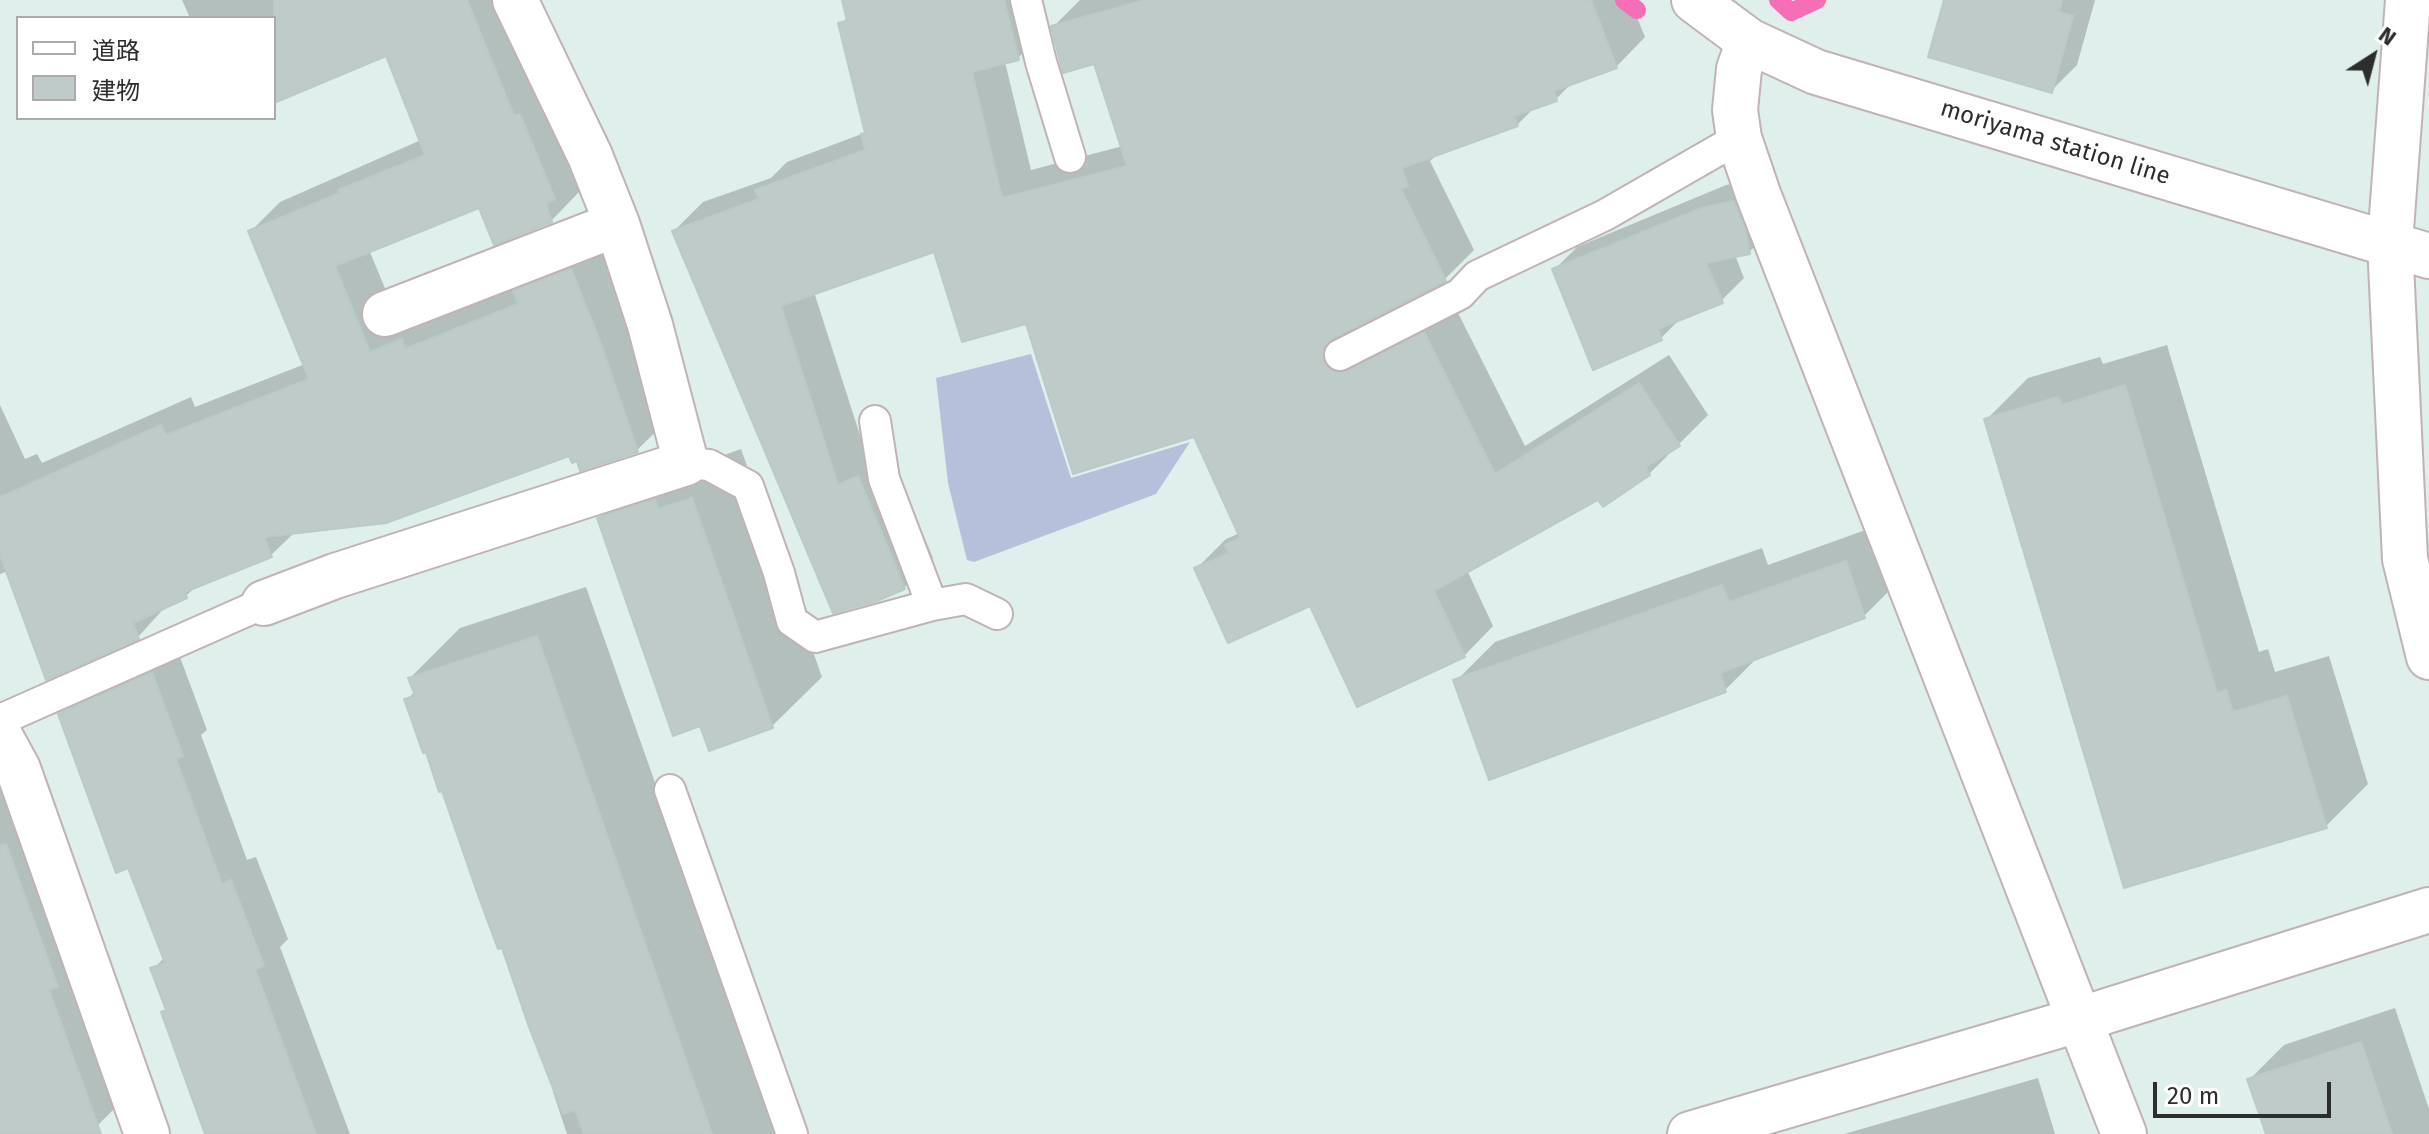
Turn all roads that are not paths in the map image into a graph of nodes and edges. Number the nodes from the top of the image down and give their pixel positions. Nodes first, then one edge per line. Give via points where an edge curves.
1 (515, 0) edge
2 (1026, 0) edge
3 (1694, 0) edge
4 (2408, 0) edge
5 (1749, 41) junction
6 (1739, 138) junction
7 (1070, 157) dead end
8 (617, 224) junction
9 (2410, 250) edge
10 (385, 314) dead end
11 (1340, 355) dead end
12 (875, 421) dead end
13 (686, 463) junction
14 (264, 603) joint
15 (932, 605) junction
16 (997, 614) dead end
17 (2429, 657) edge
18 (0, 720) edge
19 (0, 736) edge
20 (670, 790) dead end
21 (2429, 910) edge
22 (2078, 1020) junction
23 (147, 1134) edge
24 (792, 1134) edge
25 (1690, 1134) edge
26 (2124, 1134) edge

1 - 8 street
2 - 7 lane
3 - 5 street, moriyama station line
4 - 9 street
5 - 6 street via 1735,110
5 - 9 street, moriyama station line via 1816,72
6 - 11 lane
6 - 22 street
8 - 10 street
8 - 13 street
9 - 17 street via 2405,559
12 - 15 lane via 884,479
13 - 14 street
13 - 15 lane via 709,465 748,486 792,621 815,637
14 - 18 lane
15 - 16 lane via 966,599
19 - 23 street via 18,769
20 - 24 lane
21 - 22 street
22 - 25 street
22 - 26 street

